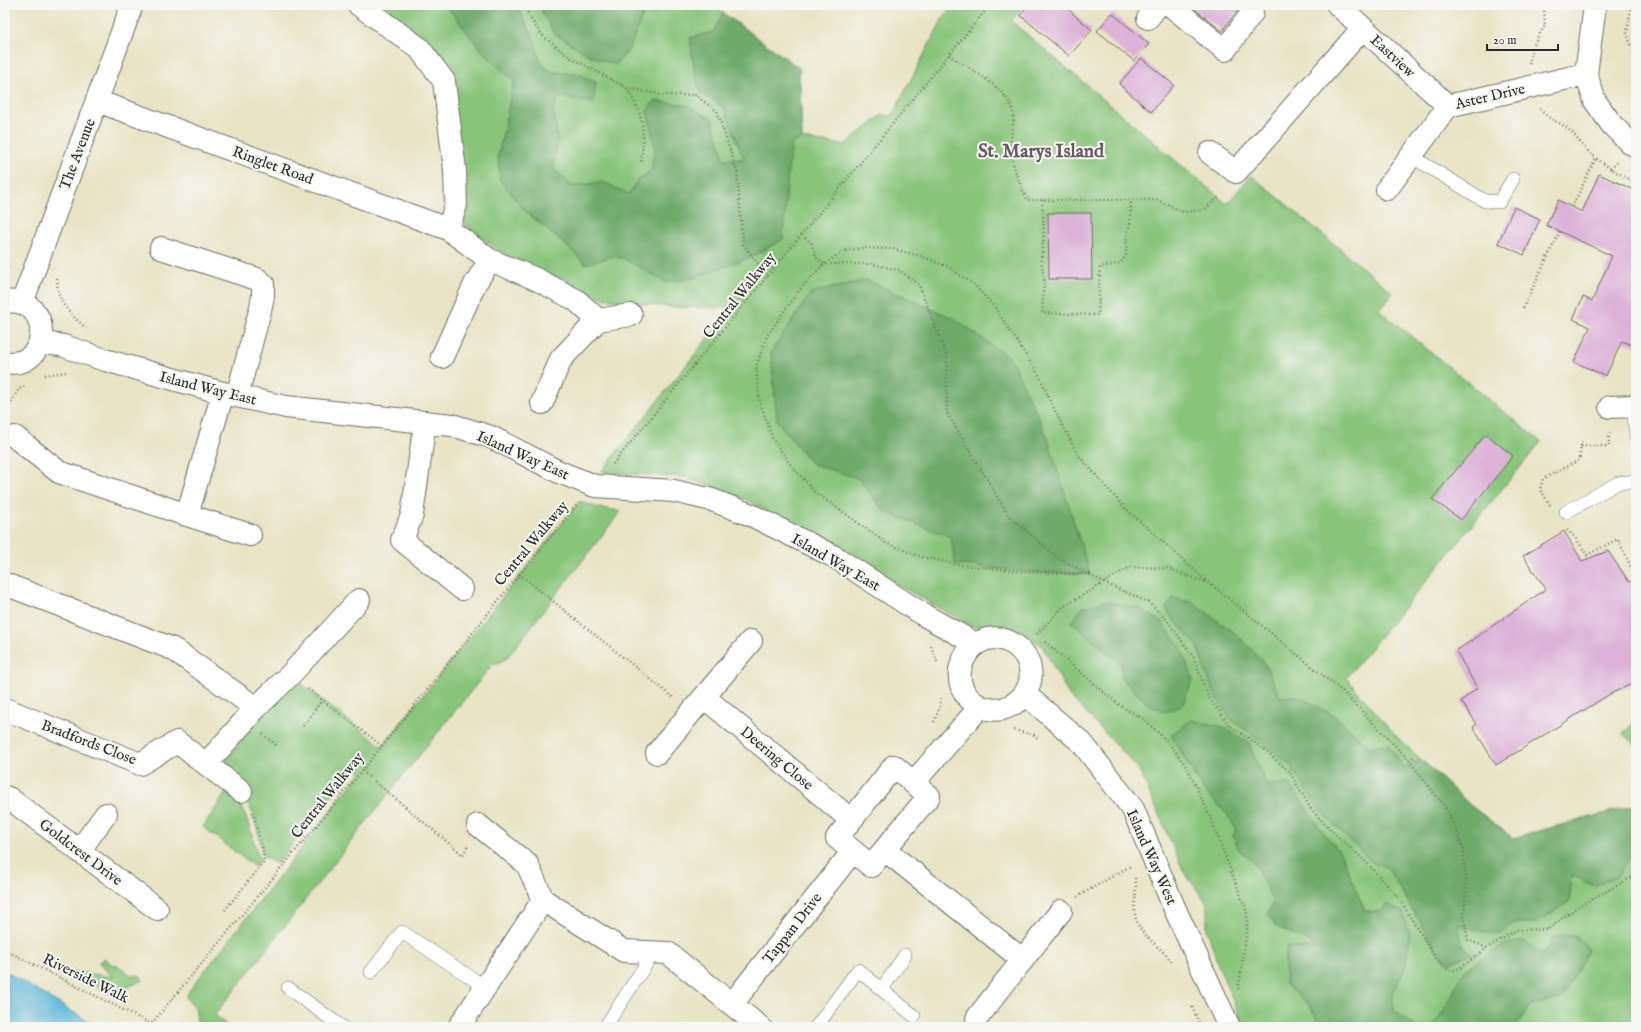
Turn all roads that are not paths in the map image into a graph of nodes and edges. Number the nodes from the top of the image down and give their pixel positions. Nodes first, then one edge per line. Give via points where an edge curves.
1 (132, 5) edge
2 (359, 5) edge
3 (1170, 5) edge
4 (1250, 5) edge
5 (1595, 5) edge
6 (1351, 13) edge
7 (1586, 74) junction
8 (97, 101) junction
9 (1448, 106) junction
10 (1636, 146) edge
11 (1210, 153) dead end
12 (1411, 156) junction
13 (1513, 179) dead end
14 (1387, 189) dead end
15 (448, 229) junction
16 (161, 248) dead end
17 (490, 260) junction
18 (14, 302) edge
19 (631, 315) dead end
20 (598, 320) junction
21 (40, 342) junction
22 (442, 356) dead end
23 (8, 366) edge
24 (230, 395) junction
25 (542, 403) dead end
26 (1634, 406) edge
27 (1610, 407) dead end
28 (425, 422) junction
29 (1636, 436) edge
30 (15, 437) dead end
31 (1636, 481) edge
32 (1566, 512) dead end
33 (187, 515) junction
34 (250, 536) dead end
35 (5, 584) edge
36 (462, 589) dead end
37 (359, 600) dead end
38 (752, 640) dead end
39 (976, 644) junction
40 (1025, 694) junction
41 (698, 704) junction
42 (980, 707) junction
43 (256, 708) junction
44 (5, 709) edge
45 (657, 753) dead end
46 (206, 764) junction
47 (913, 782) junction
48 (241, 791) road end
49 (5, 797) edge
50 (106, 814) dead end
51 (850, 819) junction
52 (478, 825) road end
53 (885, 850) junction
54 (79, 851) junction
55 (853, 851) junction
56 (543, 900) junction
57 (157, 908) dead end
58 (1061, 911) road end
59 (654, 952) junction
60 (905, 955) dead end
61 (1024, 960) junction
62 (371, 972) dead end
63 (485, 987) junction
64 (288, 988) dead end
65 (882, 989) junction
66 (732, 1004) junction
67 (914, 1016) dead end
68 (977, 1018) dead end
69 (342, 1027) edge
70 (459, 1027) edge
71 (605, 1027) edge
72 (760, 1027) edge
73 (816, 1027) edge
74 (1229, 1027) edge

1 - 8 street, The Avenue
2 - 15 street via 419,48 444,81 455,170 456,205
3 - 4 street via 1225,50 1252,13
5 - 7 street
6 - 9 street, Eastview
6 - 11 street via 1236,172
7 - 9 street, Aster Drive
7 - 10 street via 1595,101 1612,125
8 - 15 street, Ringlet Road
8 - 18 street, The Avenue
9 - 12 street, Aster Drive
12 - 13 lane via 1485,201 1498,202
12 - 14 street, Aster Drive
15 - 17 street, Ringlet Road
16 - 24 street via 257,279 263,284 261,307
17 - 20 street, Ringlet Road via 536,279 576,300
17 - 22 street via 475,284
18 - 21 street via 30,308 37,314 41,323
19 - 20 street
20 - 25 street via 561,359
21 - 23 street via 36,351 28,358
21 - 24 street, Island Way East via 64,346
24 - 28 street, Island Way East via 286,406
24 - 33 street
26 - 27 street
26 - 29 lane
28 - 36 street via 412,515 402,540
28 - 39 street, Island Way East via 452,425 491,437 559,472 595,486 674,492 712,500 751,514 835,557 922,614
30 - 33 street via 59,472
31 - 32 lane via 1618,483
33 - 34 street
35 - 43 street via 173,649
37 - 43 street
38 - 41 street
39 - 40 street via 988,639 1000,639 1015,644 1021,650 1031,674
39 - 42 street via 961,663 959,675 962,689 969,699
40 - 42 street via 1008,708 1000,710
40 - 74 street, Island Way West via 1082,743 1133,809
41 - 45 street
41 - 51 street, Deering Close
42 - 47 street
43 - 46 street
44 - 46 street, Bradfords Close via 140,764 177,742
46 - 48 street
47 - 51 street via 894,766
47 - 53 street via 929,796
49 - 54 street, Goldcrest Drive
50 - 54 street
51 - 55 street via 836,838
52 - 56 street via 527,864
53 - 55 street via 871,866
53 - 61 street
54 - 57 street, Goldcrest Drive
55 - 66 street, Tappan Drive
56 - 59 street via 624,951
56 - 63 street
58 - 61 street
59 - 66 street via 668,953
59 - 71 lane
60 - 65 lane
61 - 68 street
62 - 63 lane via 402,932
63 - 70 street
64 - 69 lane
65 - 67 lane
65 - 73 lane via 858,970
66 - 72 street

